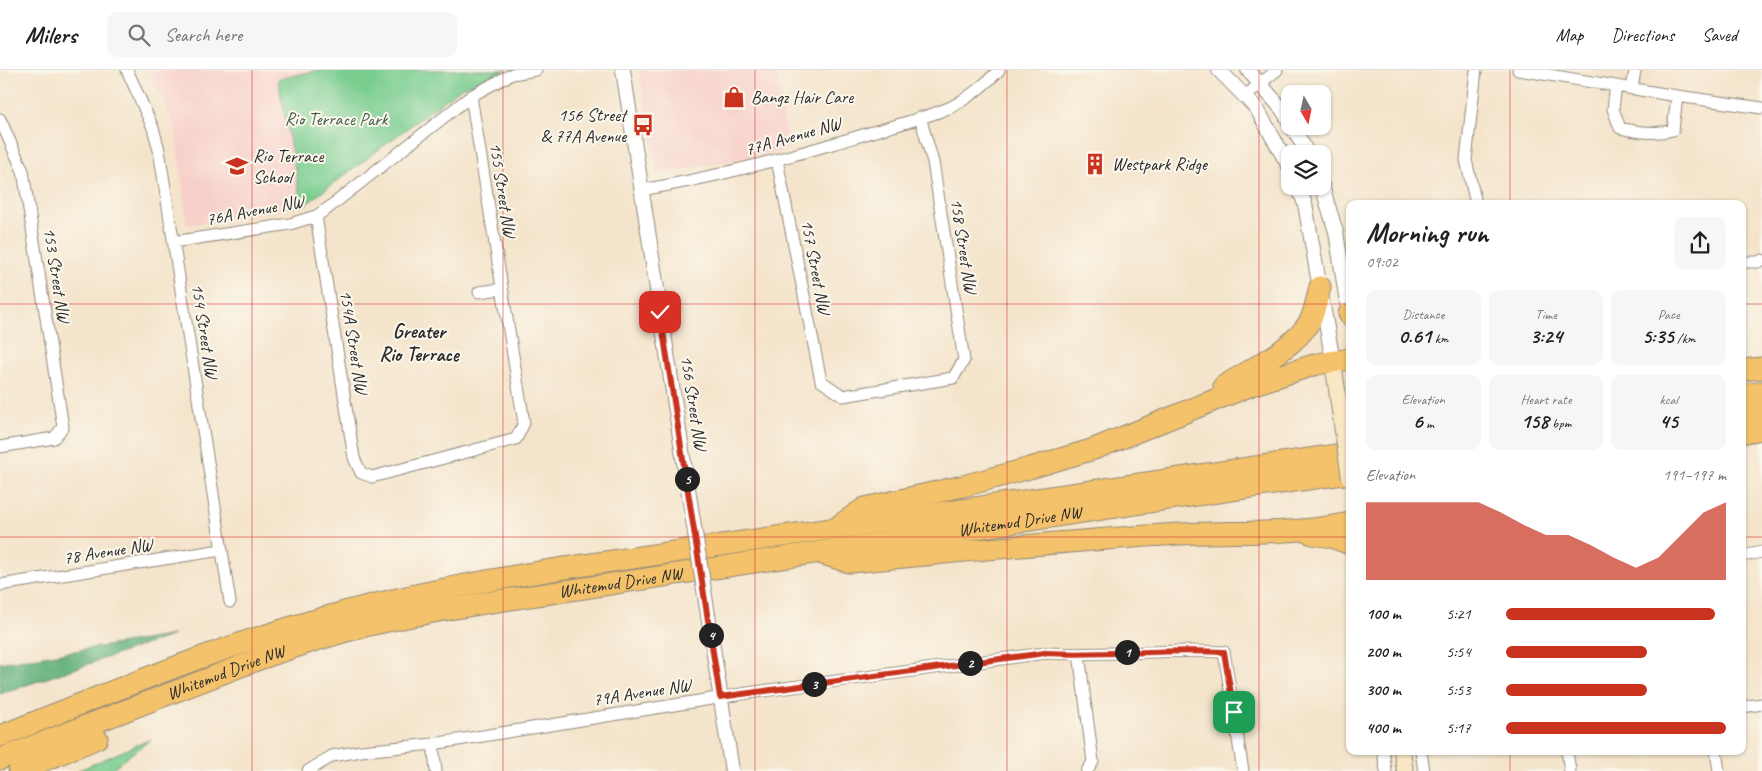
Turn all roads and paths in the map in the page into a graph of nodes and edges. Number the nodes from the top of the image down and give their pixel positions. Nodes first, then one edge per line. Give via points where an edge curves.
1 (126, 70) edge
2 (536, 70) edge
3 (623, 70) edge
4 (999, 70) edge
5 (1220, 70) edge
6 (1248, 70) edge
7 (1277, 70) edge
8 (1476, 70) edge
9 (1518, 70) edge
10 (1635, 70) edge
11 (1261, 84) junction
12 (1616, 86) junction
13 (1632, 89) junction
14 (471, 96) junction
15 (1246, 96) junction
16 (1678, 96) junction
17 (1762, 108) edge
18 (1281, 109) edge
19 (920, 118) junction
20 (0, 119) edge
21 (1281, 152) edge
22 (777, 160) junction
23 (642, 190) junction
24 (1302, 195) edge
25 (1325, 195) edge
26 (1475, 200) edge
27 (316, 216) junction
28 (173, 242) junction
29 (1762, 260) edge
30 (1746, 262) edge
31 (1320, 287) junction
32 (501, 289) junction
33 (479, 292) dead end
34 (1346, 293) edge
35 (1341, 360) edge
36 (1762, 368) edge
37 (1746, 370) edge
38 (821, 381) joint
39 (1762, 392) edge
40 (1746, 394) edge
41 (1762, 412) edge
42 (1746, 414) edge
43 (1762, 429) edge
44 (1746, 432) edge
45 (1128, 435) junction
46 (516, 439) joint
47 (0, 447) edge
48 (1346, 454) edge
49 (1346, 454) edge
50 (1346, 474) edge
51 (1346, 523) edge
52 (836, 528) junction
53 (1292, 530) junction
54 (1346, 542) edge
55 (222, 550) junction
56 (815, 552) junction
57 (1762, 552) edge
58 (1746, 555) edge
59 (0, 586) edge
60 (230, 602) dead end
61 (1079, 654) junction
62 (262, 658) junction
63 (720, 697) junction
64 (1762, 704) edge
65 (1746, 706) edge
66 (0, 736) edge
67 (432, 744) junction
68 (1384, 755) edge
69 (1403, 755) edge
70 (1422, 755) edge
71 (1568, 755) edge
72 (1717, 755) edge
73 (0, 759) edge
74 (19, 771) edge
75 (308, 771) edge
76 (436, 771) edge
77 (732, 771) edge
78 (1087, 771) edge
79 (1243, 771) edge
80 (1386, 771) edge
81 (1405, 771) edge
82 (1424, 771) edge
83 (1570, 771) edge
84 (1719, 771) edge

1 - 28 street, 154 Street NW via 157,139
2 - 14 street, 76A Avenue NW via 512,74
3 - 23 street, 156 Street NW
4 - 19 street, 77A Avenue NW via 988,82 952,106
5 - 15 street
6 - 11 street
7 - 11 street
8 - 26 street via 1466,160
9 - 12 street
10 - 13 street
11 - 15 street
11 - 18 street
12 - 13 street
12 - 16 street via 1613,109 1620,128 1639,132 1673,130
13 - 16 street
14 - 27 street, 76A Avenue NW
14 - 32 street, 155 Street NW
15 - 21 street via 1257,108
16 - 17 street
19 - 22 street, 77A Avenue NW
19 - 38 street, 158 Street NW via 933,162 964,360 953,378 843,396
20 - 47 street, 153 Street NW via 23,171 63,427 54,438
22 - 23 street, 77A Avenue NW
22 - 38 street, 157 Street NW
23 - 63 street, 156 Street NW, bridge
24 - 31 street
25 - 34 street via 1336,232
27 - 28 street, 76A Avenue NW via 290,224
27 - 46 street, 154A Street NW via 354,458 362,473 372,477
28 - 55 street, 154 Street NW
29 - 30 street
31 - 35 street
31 - 45 highway via 1311,319 1287,347 1223,386
32 - 33 street
32 - 46 street, 155 Street NW via 524,423
35 - 45 highway via 1317,364 1254,384
35 - 48 main road, bridge via 1341,423
36 - 37 highway
39 - 40 highway
41 - 42 highway
43 - 44 highway
45 - 52 highway via 1030,468 864,508
49 - 52 highway, Whitemud Drive NW
50 - 56 highway, Whitemud Drive NW
51 - 53 highway
52 - 66 highway, Whitemud Drive NW via 413,594 238,644
53 - 54 highway
53 - 56 highway via 1181,534 849,562
55 - 59 street, 78 Avenue NW
55 - 60 street, 154 Street NW
56 - 62 highway, Whitemud Drive NW via 472,604 366,626
57 - 58 street
61 - 63 street, 79A Avenue NW via 1045,653
61 - 78 street via 1093,762
61 - 79 street, 79A Avenue NW via 1224,652
62 - 73 highway, Whitemud Drive NW
62 - 74 highway via 237,682
63 - 67 street, 79A Avenue NW
63 - 77 street, 156 Street NW
64 - 65 street
67 - 75 street, 79A Avenue NW via 332,756
67 - 76 street
68 - 80 street
69 - 81 main road
70 - 82 street
71 - 83 street
72 - 84 street

